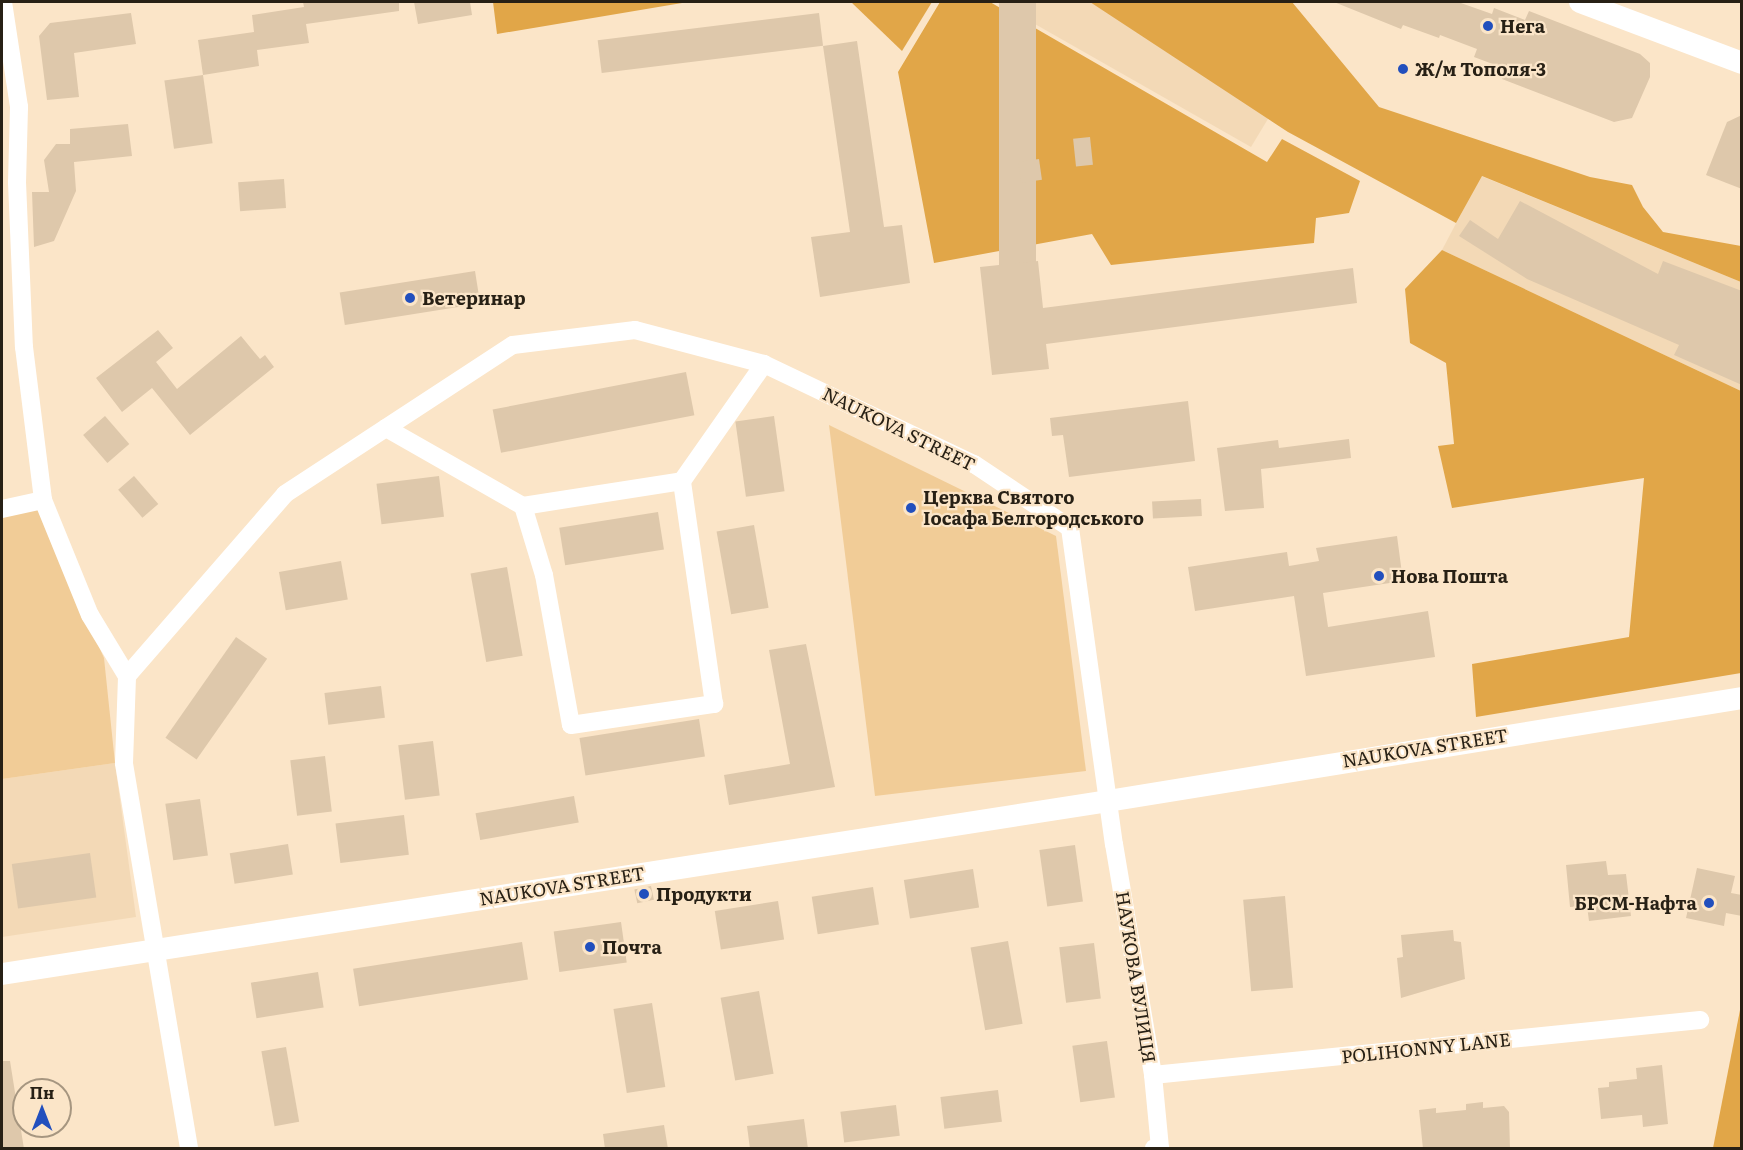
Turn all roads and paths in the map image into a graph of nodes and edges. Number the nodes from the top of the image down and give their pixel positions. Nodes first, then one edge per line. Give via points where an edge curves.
1 (3, 2) edge
2 (1580, 2) edge
3 (1742, 63) edge
4 (9, 184) edge
5 (764, 364) junction
6 (386, 428) junction
7 (682, 481) junction
8 (43, 500) junction
9 (523, 506) junction
10 (2, 509) edge
11 (127, 676) junction
12 (1742, 698) edge
13 (1108, 801) junction
14 (158, 949) junction
15 (2, 974) edge
16 (1700, 1020) dead end
17 (1153, 1075) junction
18 (1158, 1148) edge
19 (189, 1149) edge

1 - 4 street via 19,107
2 - 3 street
4 - 8 street via 28,400
5 - 6 street, NAUKOVA STREET via 635,330 513,345
5 - 7 street
5 - 13 street, NAUKOVA STREET via 974,464 1070,528
6 - 9 street
6 - 11 street, NAUKOVA STREET via 285,494
7 - 9 street
7 - 9 street via 714,704 571,725 544,575
8 - 10 street
8 - 11 street via 90,615
11 - 14 street via 124,763
12 - 13 street, NAUKOVA STREET
13 - 14 street, NAUKOVA STREET
13 - 17 street, НАУКОВА ВУЛИЦЯ
14 - 15 street, NAUKOVA STREET
14 - 19 street
16 - 17 street, POLIHONNY LANE
17 - 18 street, НАУКОВА ВУЛИЦЯ

